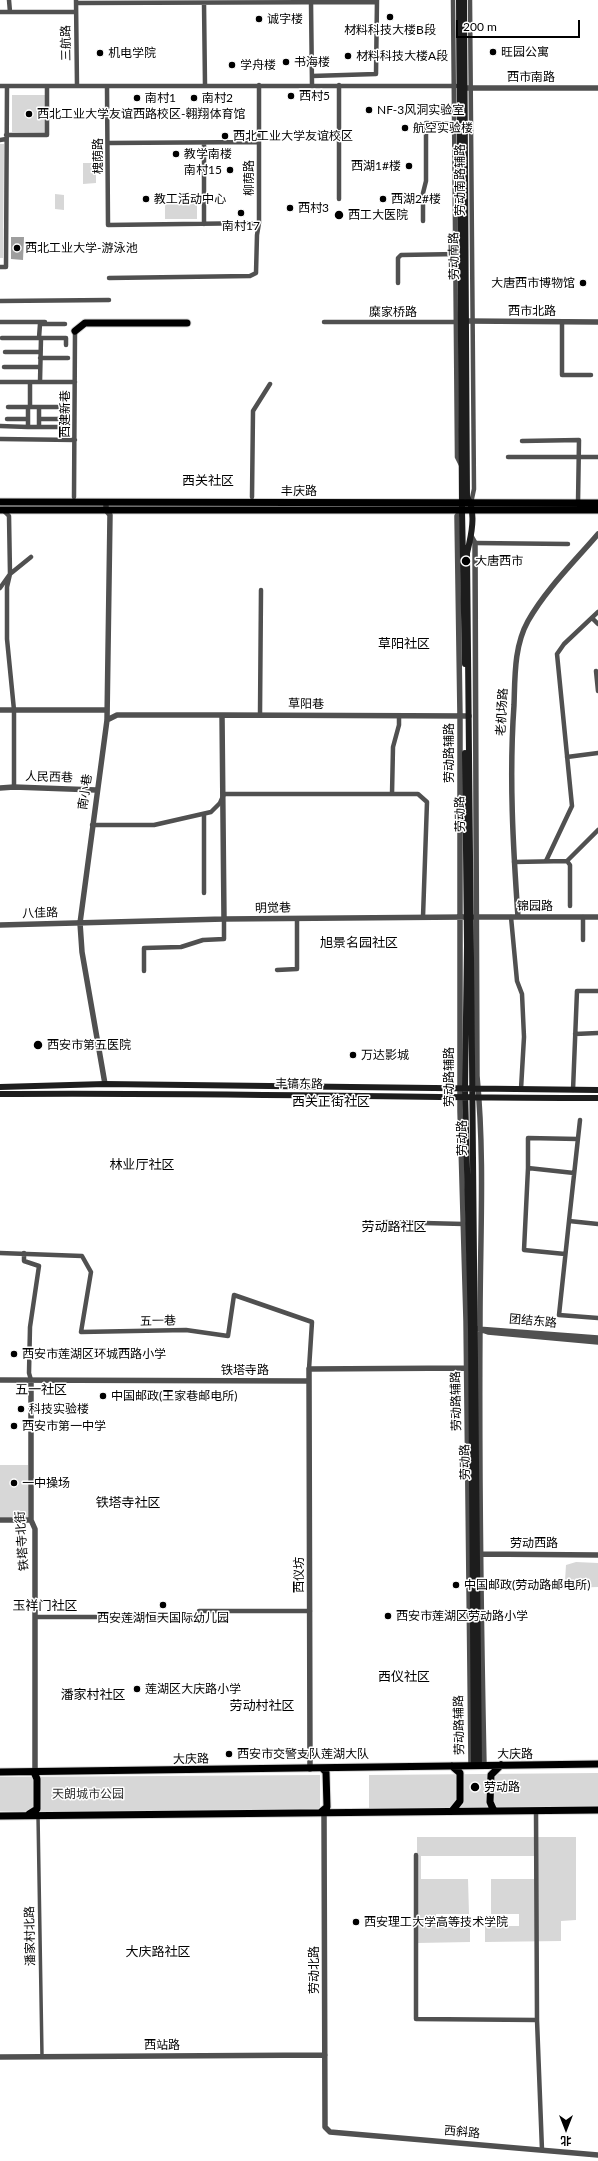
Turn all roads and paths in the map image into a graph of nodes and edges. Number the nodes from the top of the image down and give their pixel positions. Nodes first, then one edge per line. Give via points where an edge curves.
1 (9, 0) edge
2 (453, 0) edge
3 (459, 0) edge
4 (464, 0) edge
5 (470, 0) edge
6 (76, 1) edge
7 (162, 1) edge
8 (377, 1) edge
9 (204, 2) junction
10 (311, 2) junction
11 (0, 12) edge
12 (10, 12) junction
13 (76, 12) junction
14 (312, 76) junction
15 (205, 85) junction
16 (260, 85) junction
17 (312, 85) junction
18 (339, 85) junction
19 (0, 86) edge
20 (7, 86) junction
21 (47, 86) junction
22 (77, 86) junction
23 (107, 86) junction
24 (462, 87) junction
25 (598, 88) edge
26 (457, 124) junction
27 (6, 137) junction
28 (0, 140) edge
29 (260, 142) junction
30 (108, 143) junction
31 (204, 143) junction
32 (339, 199) dead end
33 (423, 222) dead end
34 (260, 223) junction
35 (204, 224) junction
36 (458, 254) junction
37 (0, 267) edge
38 (109, 278) dead end
39 (398, 283) dead end
40 (109, 300) dead end
41 (0, 301) edge
42 (0, 322) edge
43 (45, 322) dead end
44 (187, 322) dead end
45 (324, 322) dead end
46 (464, 322) junction
47 (562, 322) junction
48 (598, 322) edge
49 (65, 324) dead end
50 (75, 331) joint
51 (2, 338) dead end
52 (40, 338) junction
53 (66, 345) dead end
54 (5, 352) dead end
55 (40, 352) junction
56 (40, 358) junction
57 (68, 358) dead end
58 (4, 367) dead end
59 (40, 367) junction
60 (591, 375) dead end
61 (0, 382) edge
62 (30, 382) junction
63 (40, 382) junction
64 (75, 382) junction
65 (270, 384) dead end
66 (8, 407) dead end
67 (29, 407) junction
68 (39, 407) junction
69 (59, 407) dead end
70 (8, 419) dead end
71 (28, 419) junction
72 (39, 419) junction
73 (59, 419) dead end
74 (0, 426) edge
75 (28, 426) junction
76 (39, 426) junction
77 (61, 426) dead end
78 (0, 440) edge
79 (75, 440) junction
80 (522, 441) dead end
81 (508, 457) dead end
82 (579, 457) junction
83 (598, 457) edge
84 (74, 497) dead end
85 (252, 497) dead end
86 (0, 502) edge
87 (578, 503) junction
88 (598, 503) edge
89 (106, 506) junction
90 (462, 506) junction
91 (471, 506) junction
92 (2, 510) edge
93 (598, 510) edge
94 (598, 534) edge
95 (471, 536) junction
96 (475, 543) junction
97 (568, 544) dead end
98 (31, 557) dead end
99 (10, 574) junction
100 (0, 588) edge
101 (261, 590) dead end
102 (598, 612) edge
103 (592, 618) junction
104 (598, 624) edge
105 (596, 671) dead end
106 (598, 691) edge
107 (0, 710) edge
108 (14, 710) junction
109 (106, 710) junction
110 (260, 714) junction
111 (222, 715) junction
112 (399, 716) junction
113 (465, 716) junction
114 (107, 720) junction
115 (598, 753) edge
116 (567, 757) junction
117 (14, 787) junction
118 (0, 788) edge
119 (96, 790) junction
120 (224, 794) junction
121 (392, 794) junction
122 (204, 814) junction
123 (92, 824) junction
124 (598, 830) edge
125 (546, 861) junction
126 (566, 861) junction
127 (514, 862) junction
128 (204, 893) dead end
129 (570, 906) dead end
130 (423, 917) junction
131 (469, 917) junction
132 (511, 917) junction
133 (518, 917) junction
134 (583, 917) junction
135 (598, 917) edge
136 (297, 918) junction
137 (224, 919) junction
138 (80, 923) junction
139 (0, 926) edge
140 (584, 940) dead end
141 (277, 970) dead end
142 (144, 971) dead end
143 (598, 991) edge
144 (598, 1033) edge
145 (575, 1034) junction
146 (105, 1084) junction
147 (0, 1086) edge
148 (463, 1089) junction
149 (475, 1089) junction
150 (521, 1089) junction
151 (573, 1090) junction
152 (598, 1090) edge
153 (0, 1094) edge
154 (470, 1098) junction
155 (598, 1098) edge
156 (580, 1120) dead end
157 (578, 1139) junction
158 (528, 1168) junction
159 (574, 1173) junction
160 (569, 1221) junction
161 (383, 1222) dead end
162 (464, 1224) junction
163 (598, 1224) edge
164 (0, 1253) edge
165 (24, 1253) junction
166 (566, 1254) junction
167 (598, 1318) edge
168 (473, 1329) junction
169 (598, 1338) edge
170 (598, 1342) edge
171 (473, 1368) junction
172 (309, 1369) junction
173 (0, 1380) edge
174 (31, 1380) junction
175 (308, 1381) junction
176 (0, 1520) edge
177 (31, 1520) junction
178 (475, 1554) junction
179 (598, 1555) edge
180 (199, 1611) dead end
181 (310, 1611) junction
182 (36, 1617) junction
183 (176, 1617) dead end
184 (598, 1764) edge
185 (477, 1765) junction
186 (501, 1765) junction
187 (452, 1766) junction
188 (322, 1768) junction
189 (334, 1768) junction
190 (310, 1769) junction
191 (0, 1772) edge
192 (37, 1772) junction
193 (598, 1810) edge
194 (452, 1811) junction
195 (494, 1811) junction
196 (536, 1811) junction
197 (322, 1812) junction
198 (337, 1812) junction
199 (25, 1815) junction
200 (42, 1815) junction
201 (0, 1816) edge
202 (416, 1855) dead end
203 (537, 2020) junction
204 (325, 2055) junction
205 (42, 2056) junction
206 (0, 2057) edge
207 (326, 2127) joint
208 (542, 2150) junction
209 (598, 2155) edge

1 - 12 street
2 - 24 street
3 - 24 main road, 劳动南路
4 - 24 main road, 劳动南路
5 - 24 street
6 - 7 street
6 - 13 street, 三航路
7 - 9 street
8 - 10 street
8 - 14 street via 376,74
9 - 10 street
9 - 15 street
10 - 14 street
11 - 12 street
12 - 13 street
13 - 22 street, 三航路
14 - 17 street
15 - 16 street
15 - 23 street
16 - 17 street
16 - 29 street, 柳荫路
17 - 18 street
18 - 24 street
18 - 32 street
19 - 20 street
20 - 21 street
20 - 27 street
21 - 22 street
21 - 27 street via 47,135
22 - 23 street
23 - 30 street, 槐荫路
24 - 25 street, 西市南路
24 - 26 main road, 劳动南路
24 - 46 main road, 劳动南路
26 - 33 street via 426,123
26 - 36 main road, 劳动南路
27 - 28 street
27 - 37 street via 6,267
29 - 31 street
29 - 34 street, 柳荫路
30 - 31 street
30 - 35 street, 槐荫路 via 108,225
31 - 35 street
34 - 35 street
34 - 38 street, 柳荫路 via 257,234 257,270 254,276
36 - 39 street via 401,255 398,258
36 - 46 main road, 劳动南路
40 - 41 street
42 - 43 street
44 - 50 main road via 85,323
45 - 46 street, 糜家桥路
46 - 47 street, 西市北路
46 - 90 main road, 劳动南路
46 - 91 main road, 劳动南路 via 468,497
47 - 48 street, 西市北路
47 - 60 street via 562,375
49 - 52 street via 40,324
50 - 64 street, 西建新巷
51 - 52 street
52 - 53 street via 66,338
52 - 55 street
54 - 55 street
55 - 56 street
56 - 57 street
56 - 59 street
58 - 59 street
59 - 63 street
61 - 62 street
62 - 63 street
62 - 67 street
63 - 64 street
64 - 79 street, 西建新巷
65 - 85 street via 253,411
66 - 67 street
67 - 68 street
67 - 71 street
68 - 69 street
68 - 72 street
70 - 71 street
71 - 75 street
72 - 73 street
72 - 76 street
74 - 75 street
75 - 76 street
76 - 77 street
78 - 79 street
79 - 84 street, 西建新巷
80 - 82 street via 579,440
81 - 82 street
82 - 83 street
82 - 87 street
86 - 89 main road, 丰庆路
87 - 88 main road, 丰庆路
87 - 91 main road, 丰庆路
89 - 90 main road, 丰庆路
89 - 92 main road, 丰庆路
89 - 109 street, 南小巷 via 110,515
90 - 91 main road, 丰庆路
90 - 113 main road, 劳动路
91 - 93 main road, 丰庆路
91 - 95 main road, 劳动路
92 - 99 street via 9,516
94 - 127 street, 老机场路 via 540,602 527,622 519,644 511,744
95 - 96 street
95 - 113 main road, 劳动路 via 468,553
96 - 97 street
96 - 131 street
98 - 99 street
99 - 100 street
99 - 108 street via 7,587 7,639
101 - 110 street
102 - 103 street
103 - 104 street
103 - 116 street via 557,654
105 - 106 street
107 - 108 street
108 - 109 street
108 - 117 street
109 - 114 street, 南小巷
110 - 111 street, 草阳巷
110 - 112 street, 草阳巷
111 - 114 street, 草阳巷 via 116,715
111 - 120 street
112 - 113 street, 草阳巷
112 - 121 street via 393,747
113 - 131 main road, 劳动路
113 - 131 street, 劳动路辅路
114 - 119 street, 南小巷
115 - 116 street
116 - 125 street via 572,806
117 - 118 street, 人民西巷
117 - 119 street, 人民西巷
119 - 123 street, 南小巷
120 - 121 street
120 - 122 street via 220,803 211,812
120 - 137 street
121 - 130 street via 418,794 426,802
122 - 123 street via 154,824
122 - 128 street
123 - 138 street, 南小巷
124 - 126 street
125 - 126 street
125 - 127 street
126 - 129 street via 570,865
127 - 133 street, 老机场路
130 - 131 street, 明觉巷
130 - 136 street, 明觉巷
131 - 132 street, 锦园路
131 - 148 main road, 劳动路
131 - 149 main road, 劳动路
132 - 133 street, 锦园路
132 - 150 street via 517,981 522,994 524,1037
133 - 134 street, 锦园路
134 - 135 street, 锦园路
134 - 140 street
136 - 137 street, 明觉巷
136 - 141 street via 298,969
137 - 138 street, 明觉巷
137 - 142 street via 224,939 202,940 181,947 144,948
138 - 139 street, 八佳路
138 - 146 street, 南小巷 via 82,952
143 - 145 street via 577,991
144 - 145 street
145 - 151 street
146 - 147 main road, 丰镐东路
146 - 148 main road, 丰镐东路
148 - 149 main road, 丰镐东路
148 - 154 main road, 劳动路
149 - 150 main road, 丰镐东路
149 - 154 main road, 劳动路
150 - 151 main road, 丰镐东路
151 - 152 main road, 丰镐东路
153 - 154 main road, 丰镐东路
154 - 155 main road, 丰镐东路
154 - 162 street, 劳动路辅路
154 - 168 main road, 劳动路
156 - 157 street
157 - 158 street via 528,1138
157 - 159 street
158 - 159 street
158 - 166 street via 524,1250
159 - 160 street
160 - 163 street
160 - 166 street
161 - 162 street
162 - 168 street, 劳动路辅路
164 - 165 street, 五一巷
165 - 172 street, 五一巷 via 82,1256 91,1272 81,1332 186,1330 228,1336 234,1295 312,1322
165 - 174 street via 24,1261 39,1266 30,1327
166 - 167 street via 559,1315
168 - 169 street, 团结东路
168 - 170 street
168 - 171 main road, 劳动路
171 - 172 street
171 - 178 main road, 劳动路
172 - 175 street
173 - 174 street, 铁塔寺路
174 - 175 street, 铁塔寺路
174 - 177 street, 铁塔寺北街
175 - 181 street, 西仪坊
176 - 177 street
177 - 182 street, 铁塔寺北街 via 35,1529
178 - 179 street, 劳动西路
178 - 185 main road, 劳动路
180 - 181 street
181 - 190 street, 西仪坊
182 - 183 street
182 - 192 street, 铁塔寺北街
184 - 186 main road, 大庆路
185 - 186 main road, 大庆路
185 - 187 main road, 大庆路
186 - 195 main road via 491,1775 490,1802
187 - 189 main road, 大庆路
187 - 194 main road via 460,1773 460,1800
188 - 189 main road, 大庆路
188 - 190 main road, 大庆路
188 - 197 main road via 326,1772 327,1807
189 - 198 main road via 330,1771 331,1804
190 - 192 main road, 大庆路
191 - 192 main road, 大庆路
192 - 199 main road via 37,1809
192 - 200 main road via 41,1777
193 - 196 main road
194 - 195 main road
194 - 198 main road
195 - 196 main road
196 - 203 street
197 - 198 main road
197 - 200 main road
197 - 204 street, 劳动北路
199 - 200 main road
199 - 201 main road
200 - 205 street, 潘家村北路
202 - 203 street via 416,2019
203 - 208 street
204 - 205 street, 西站路
204 - 207 street, 劳动北路
205 - 206 street, 西站路
207 - 208 street, 西斜路 via 330,2132
208 - 209 street, 西斜路

